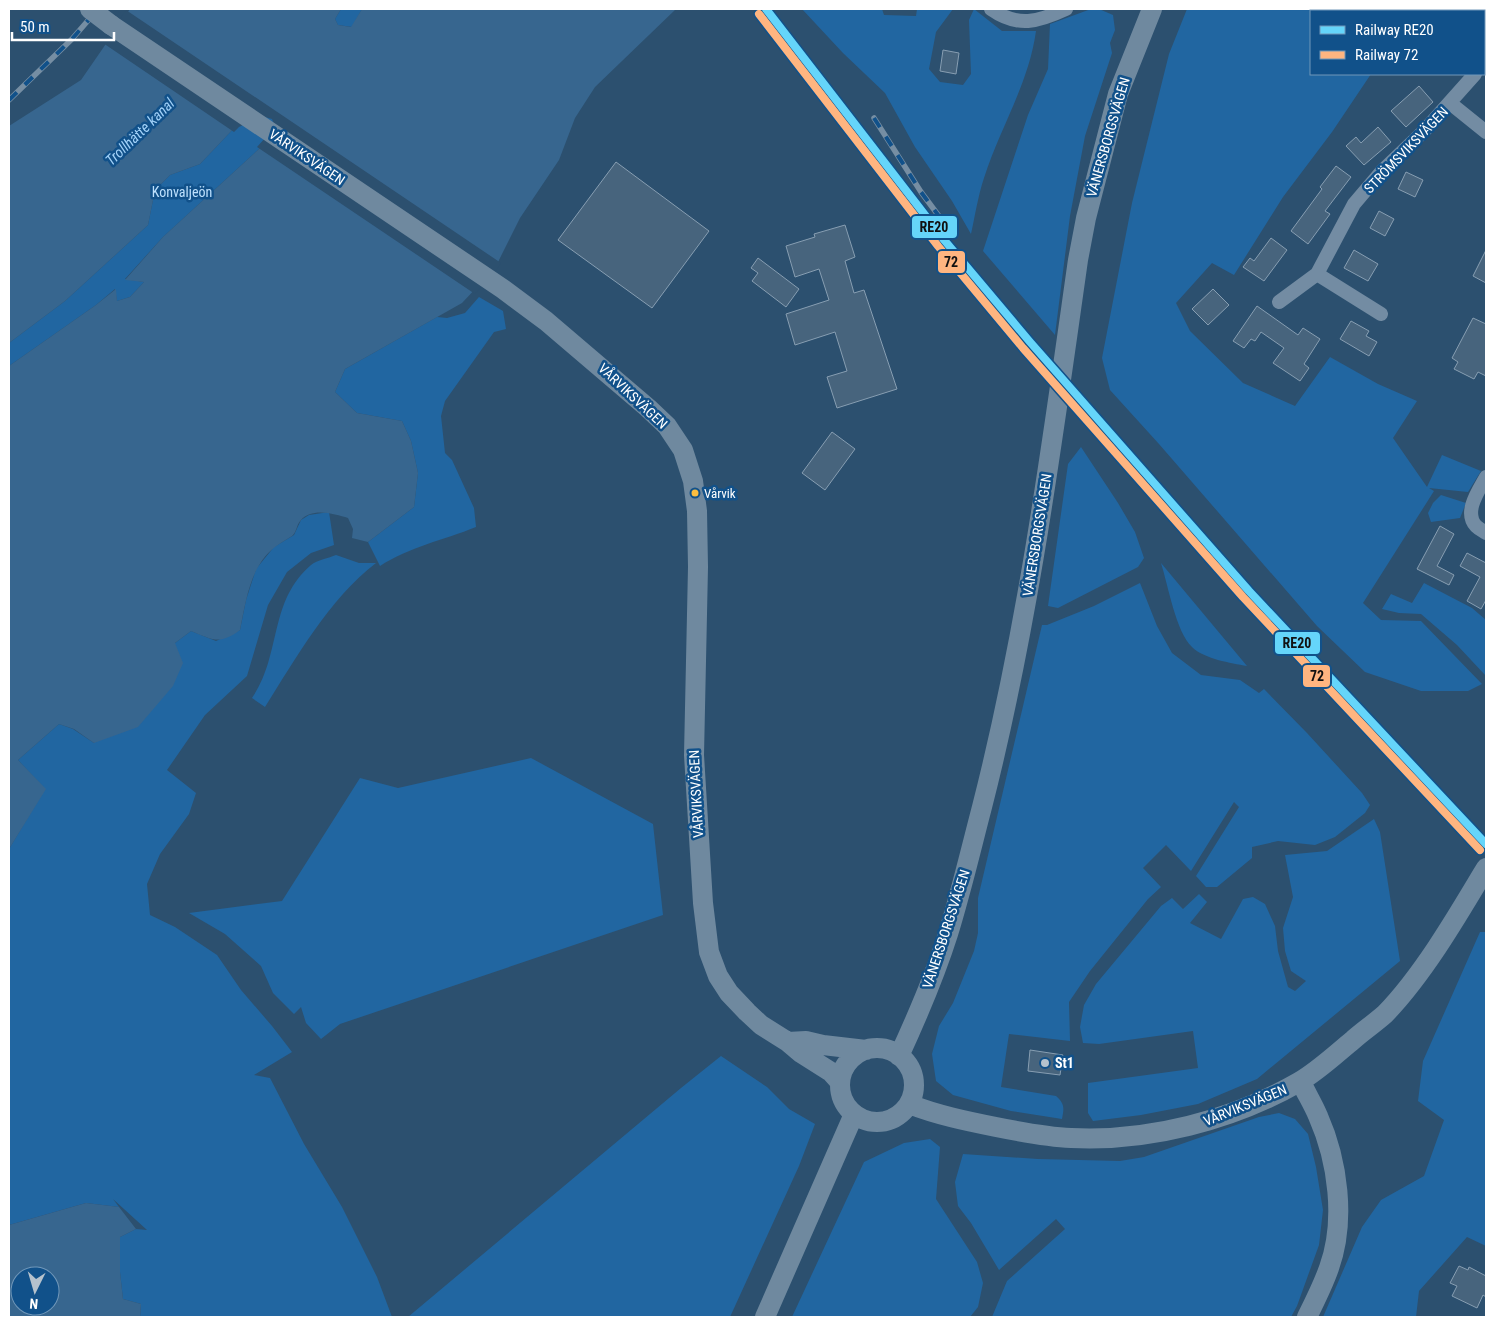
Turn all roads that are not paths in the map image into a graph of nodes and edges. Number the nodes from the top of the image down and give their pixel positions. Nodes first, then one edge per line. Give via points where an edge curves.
1 (90, 9) edge
2 (992, 9) edge
3 (1066, 9) edge
4 (1149, 10) edge
5 (1474, 75) edge
6 (1450, 104) junction
7 (1486, 132) edge
8 (1317, 274) junction
9 (1279, 302) dead end
10 (1381, 314) dead end
11 (1486, 477) edge
12 (1486, 533) edge
13 (1486, 868) edge
14 (788, 1042) junction
15 (866, 1050) junction
16 (899, 1056) junction
17 (840, 1082) junction
18 (1300, 1082) junction
19 (908, 1104) junction
20 (854, 1114) junction
21 (765, 1317) edge
22 (1307, 1317) edge

1 - 14 street, VÅRVIKSVÄGEN, bridge via 502,289 546,321 667,426 683,450 695,493 698,550 693,737 709,952 718,976 730,993 761,1025
2 - 3 street via 1004,18 1026,22 1041,20
4 - 16 street, VÄNERSBORGSVÄGEN via 1118,94 1086,218 1025,611 999,739 947,936
5 - 6 street, STRÖMSVIKSVÄGEN
6 - 7 street, STRÖMSVIKSVÄGEN
6 - 8 street, STRÖMSVIKSVÄGEN via 1382,170 1354,204
8 - 9 street, STRÖMSVIKSVÄGEN
8 - 10 street
11 - 12 street via 1471,508 1476,526
13 - 18 street, VÅRVIKSVÄGEN via 1430,956 1385,1014
14 - 15 street via 806,1041
14 - 17 street, VÅRVIKSVÄGEN
15 - 16 street via 883,1049
15 - 17 street via 847,1064
16 - 19 street via 913,1078
17 - 20 street via 845,1105
18 - 19 street, VÅRVIKSVÄGEN via 1221,1117 1150,1134 1108,1138 1029,1134 954,1118
18 - 22 street via 1318,1117 1332,1160 1339,1215 1329,1267
19 - 20 street via 887,1121 866,1120
20 - 21 street

